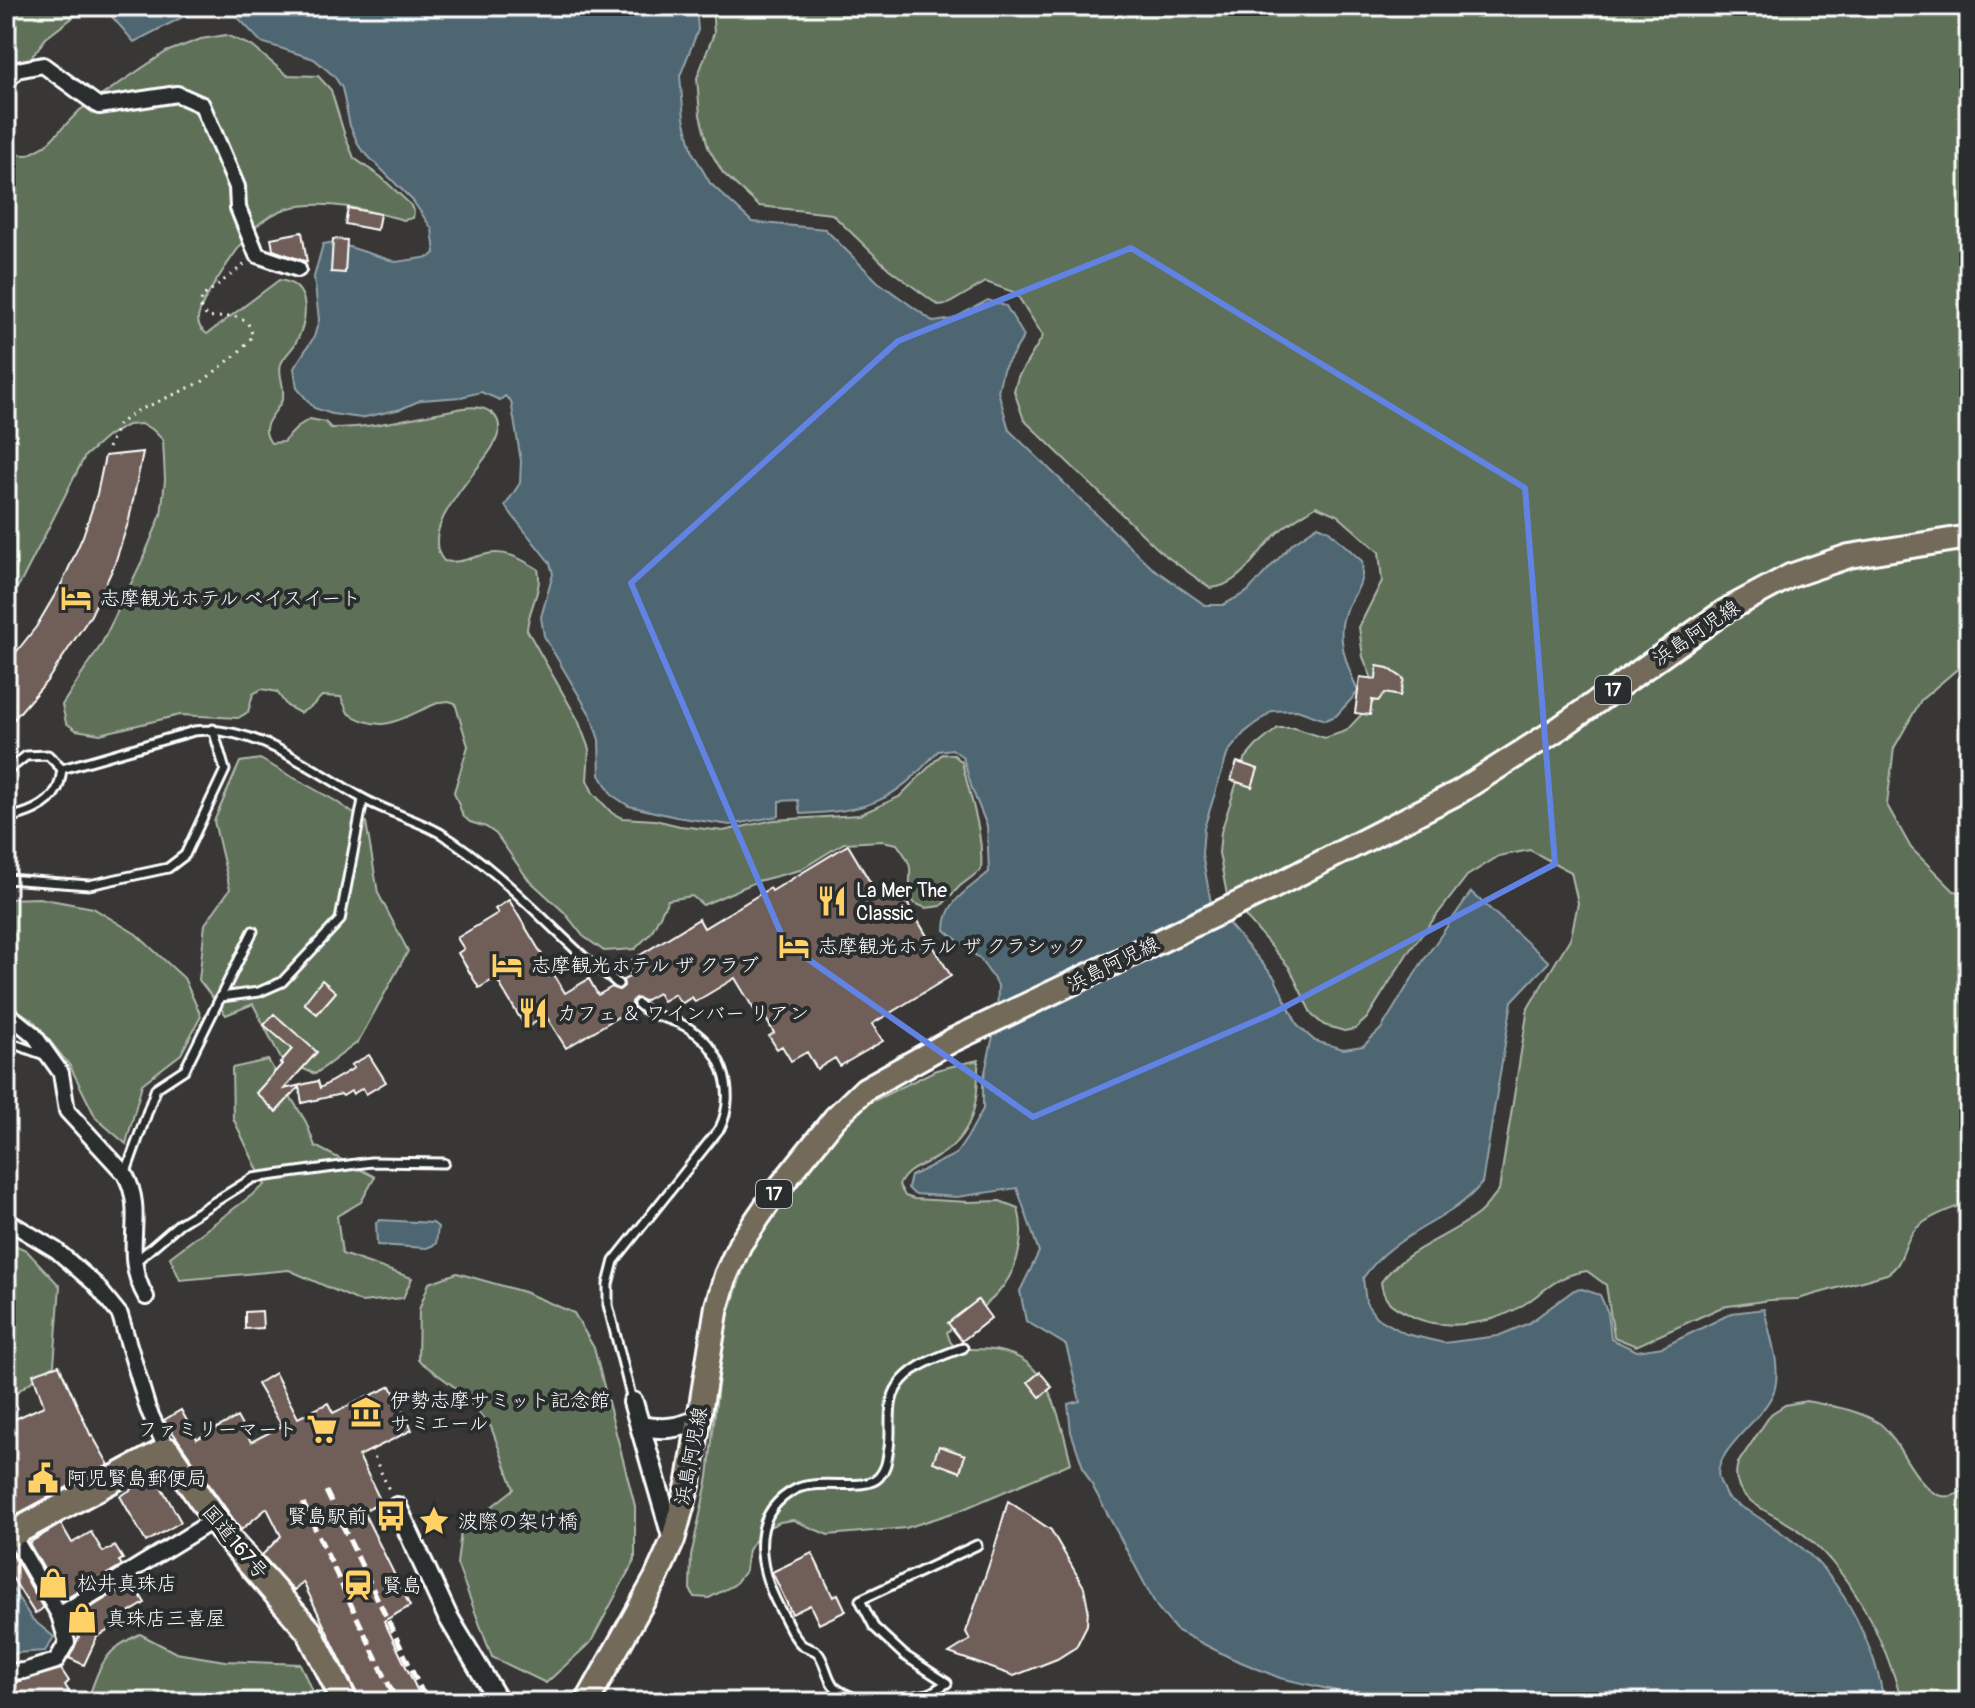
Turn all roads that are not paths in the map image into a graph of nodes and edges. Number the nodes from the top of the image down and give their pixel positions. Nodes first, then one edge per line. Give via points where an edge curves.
1 (6, 82) edge
2 (298, 269) dead end
3 (1969, 537) edge
4 (213, 729) junction
5 (62, 769) junction
6 (6, 772) edge
7 (363, 800) junction
8 (6, 818) edge
9 (6, 879) edge
10 (253, 931) dead end
11 (618, 984) dead end
12 (221, 997) junction
13 (638, 1004) dead end
14 (6, 1012) edge
15 (6, 1041) edge
16 (50, 1057) junction
17 (444, 1163) dead end
18 (125, 1174) junction
19 (6, 1220) edge
20 (133, 1264) junction
21 (146, 1297) dead end
22 (963, 1348) dead end
23 (633, 1402) joint
24 (699, 1419) junction
25 (640, 1426) junction
26 (167, 1450) junction
27 (397, 1507) road end
28 (214, 1520) junction
29 (8, 1532) edge
30 (673, 1540) junction
31 (977, 1545) dead end
32 (59, 1615) junction
33 (6, 1672) edge
34 (345, 1702) edge
35 (499, 1702) edge
36 (587, 1702) edge
37 (865, 1702) edge
38 (876, 1702) edge

1 - 2 street via 17,70 43,65 99,106 177,94 202,105 237,187 238,208 257,255
3 - 24 main road, 浜島阿児線 / 17 via 1849,556 1790,576 1725,611 1459,792 953,1040 865,1089 835,1118 740,1244 717,1306
4 - 5 lane
4 - 7 lane via 239,733 320,771
4 - 9 lane via 225,770 185,855 168,868 89,885
5 - 6 lane via 48,755 26,756
5 - 8 lane via 57,789 41,806
7 - 11 lane via 443,835
7 - 12 lane via 340,920 282,982 259,992
10 - 12 lane
12 - 18 lane via 185,1069 156,1088
13 - 23 lane via 704,1040 725,1077 729,1102 720,1128 614,1261 608,1305
14 - 16 street
15 - 16 lane
16 - 18 street via 61,1073 67,1111
17 - 20 lane via 371,1162 253,1178 179,1224
18 - 20 street via 136,1204
19 - 26 street via 56,1250 120,1315 148,1409
20 - 21 street
22 - 37 lane via 898,1383 886,1466 876,1480 796,1489 772,1511 761,1538 763,1565 799,1643 817,1653 834,1688
23 - 25 street
24 - 25 street via 661,1430
24 - 30 main road, 浜島阿児線 / 17
25 - 30 street
26 - 28 highway, 国道167号
26 - 29 highway
27 - 35 street via 447,1615
28 - 32 street
28 - 34 highway, 国道167号 via 309,1631
29 - 32 street
30 - 36 main road, 浜島阿児線 / 17
31 - 38 lane via 860,1600 874,1627 947,1683 929,1694
32 - 33 street via 67,1642 56,1661

